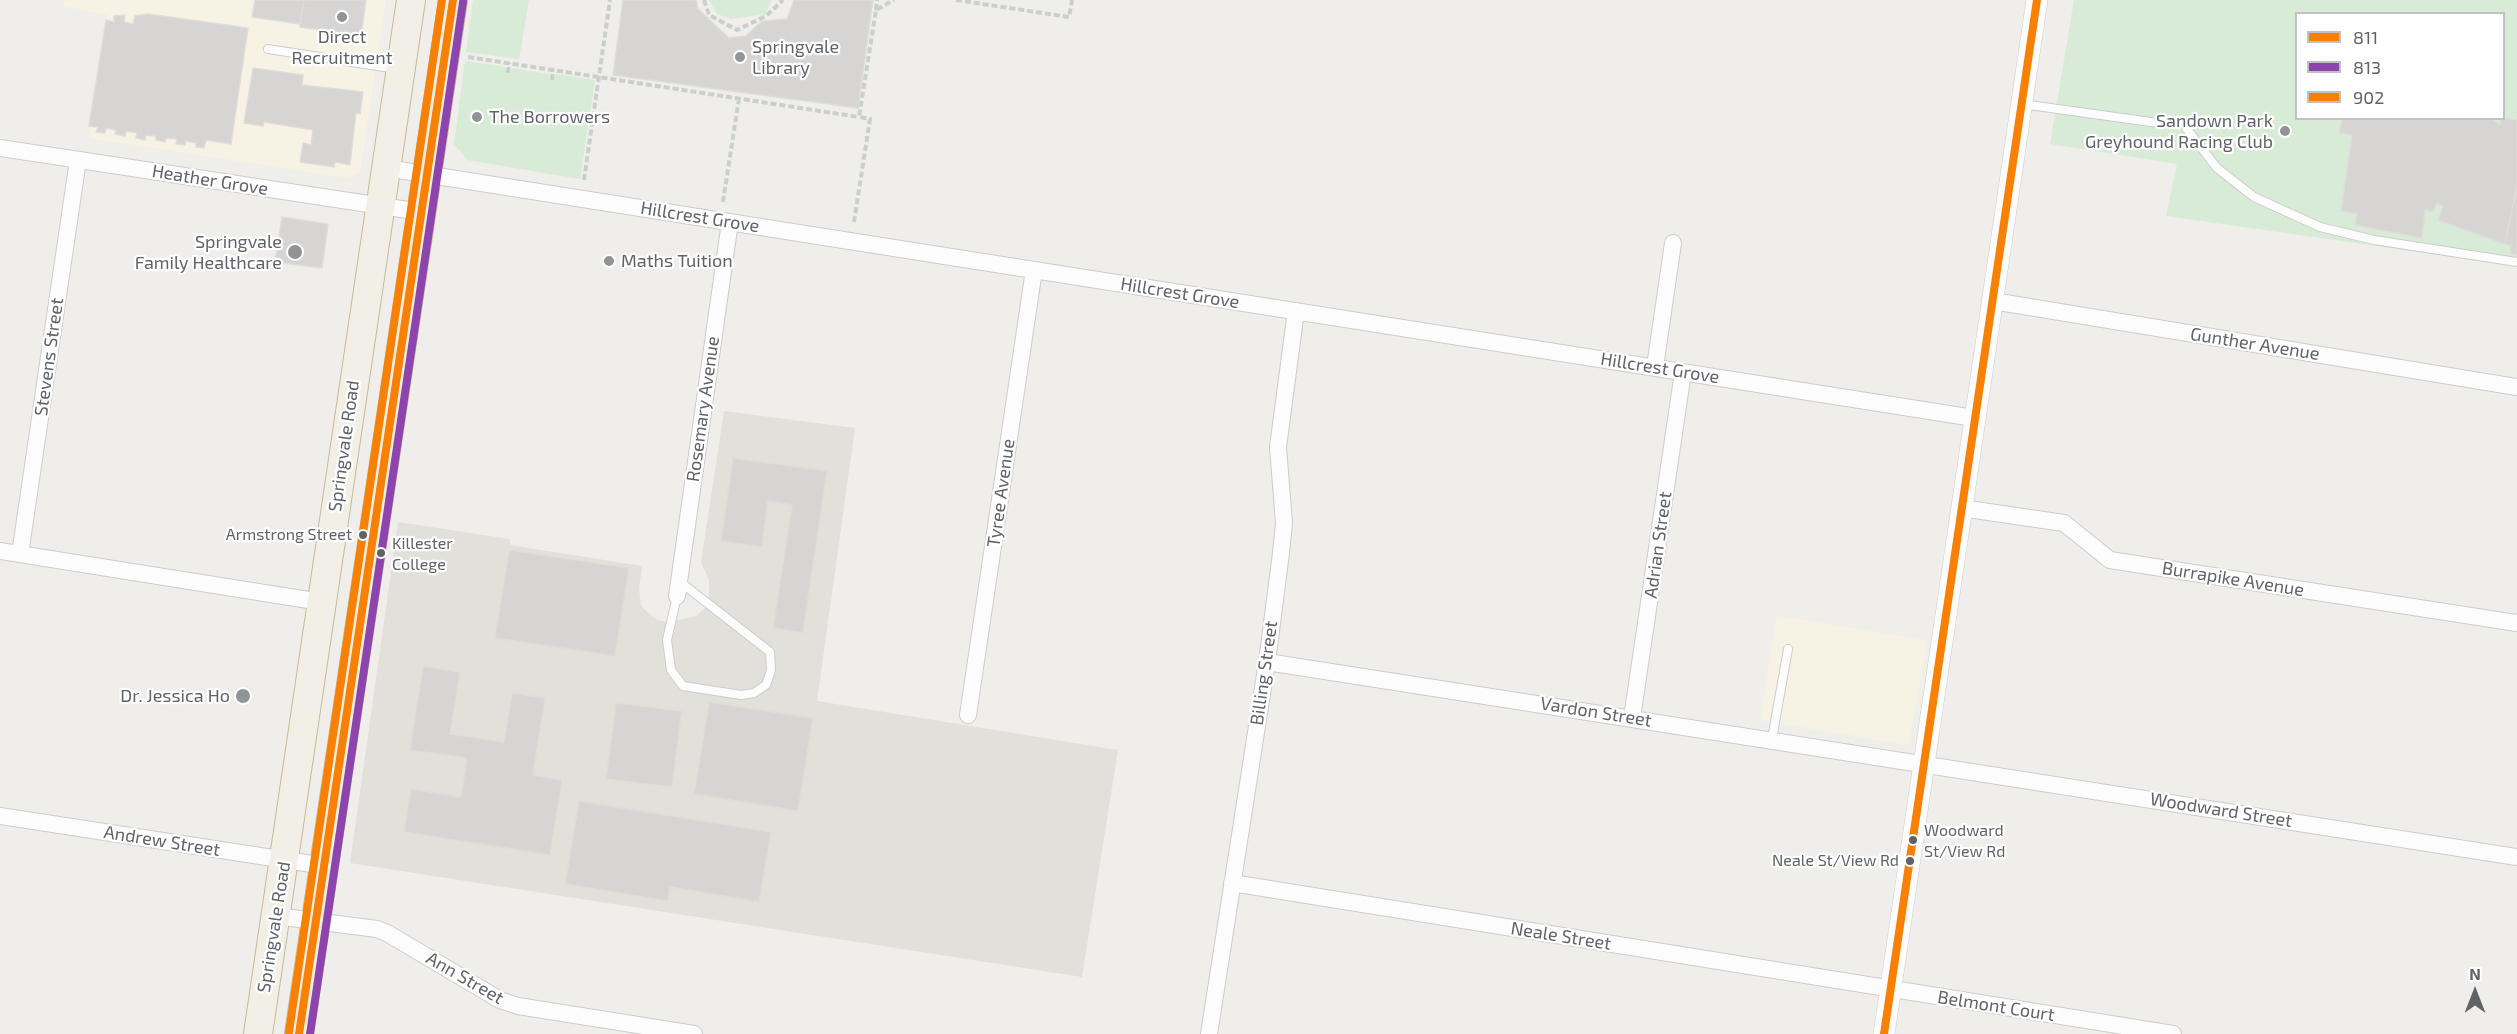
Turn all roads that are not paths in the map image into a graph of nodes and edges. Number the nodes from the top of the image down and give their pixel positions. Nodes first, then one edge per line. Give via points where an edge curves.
1 (411, 0) edge
2 (453, 0) edge
3 (2037, 0) edge
4 (268, 49) dead end
5 (401, 69) junction
6 (2022, 104) junction
7 (2158, 123) dead end
8 (2186, 128) dead end
9 (0, 148) edge
10 (78, 160) junction
11 (386, 168) junction
12 (426, 174) junction
13 (380, 206) junction
14 (421, 212) junction
15 (730, 222) junction
16 (1674, 243) dead end
17 (2517, 262) edge
18 (1034, 270) junction
19 (1993, 301) junction
20 (1296, 311) junction
21 (1655, 368) junction
22 (1683, 372) junction
23 (2517, 387) edge
24 (1974, 418) junction
25 (1961, 508) junction
26 (0, 551) edge
27 (20, 554) junction
28 (678, 589) junction
29 (321, 602) junction
30 (2517, 623) edge
31 (1788, 649) dead end
32 (1266, 662) junction
33 (968, 715) dead end
34 (1632, 718) junction
35 (1772, 739) junction
36 (1925, 764) junction
37 (0, 816) edge
38 (2517, 857) edge
39 (284, 860) junction
40 (325, 866) junction
41 (1232, 884) junction
42 (276, 916) junction
43 (316, 921) junction
44 (1890, 990) junction
45 (258, 1034) edge
46 (299, 1034) edge
47 (694, 1034) edge
48 (1209, 1034) edge
49 (1884, 1034) edge
50 (2174, 1034) edge

1 - 5 highway, Springvale Road
2 - 12 highway
3 - 6 street
4 - 5 lane
5 - 11 highway, Springvale Road
6 - 7 lane
6 - 19 street
8 - 17 lane via 2217,168 2254,197 2320,227 2374,240
9 - 10 street, Heather Grove
10 - 13 street, Heather Grove
10 - 27 street, Stevens Street
11 - 12 street, Hillcrest Grove
11 - 13 highway, Springvale Road
12 - 14 highway
12 - 15 street, Hillcrest Grove
13 - 14 street, Heather Grove
13 - 29 highway, Springvale Road
14 - 40 highway
15 - 18 street, Hillcrest Grove
15 - 28 street, Rosemary Avenue
16 - 21 street
18 - 20 street, Hillcrest Grove
18 - 33 street, Tyree Avenue
19 - 23 street, Gunther Avenue
19 - 24 street
20 - 21 street, Hillcrest Grove
20 - 32 street, Billing Street via 1278,447 1284,523
21 - 22 street, Hillcrest Grove
22 - 24 street, Hillcrest Grove
22 - 34 street, Adrian Street
24 - 25 street
25 - 30 street, Burrapike Avenue via 2064,523 2110,560
25 - 36 street
26 - 27 street
27 - 29 street
28 - 28 lane via 770,652 771,670 766,685 741,695 683,686 670,670 667,640
29 - 39 highway, Springvale Road
31 - 35 lane
32 - 34 street, Vardon Street
32 - 41 street, Billing Street
34 - 35 street, Vardon Street
35 - 36 street, Vardon Street
36 - 38 street, Woodward Street
36 - 44 street
37 - 39 street, Andrew Street
39 - 40 street, Andrew Street
39 - 42 highway, Springvale Road
40 - 43 highway
41 - 44 street, Neale Street
41 - 48 street, Billing Street
42 - 43 street, Ann Street
42 - 45 highway, Springvale Road
43 - 46 highway
43 - 47 street, Ann Street via 387,933 500,1000 518,1006
44 - 49 street
44 - 50 street, Belmont Court

